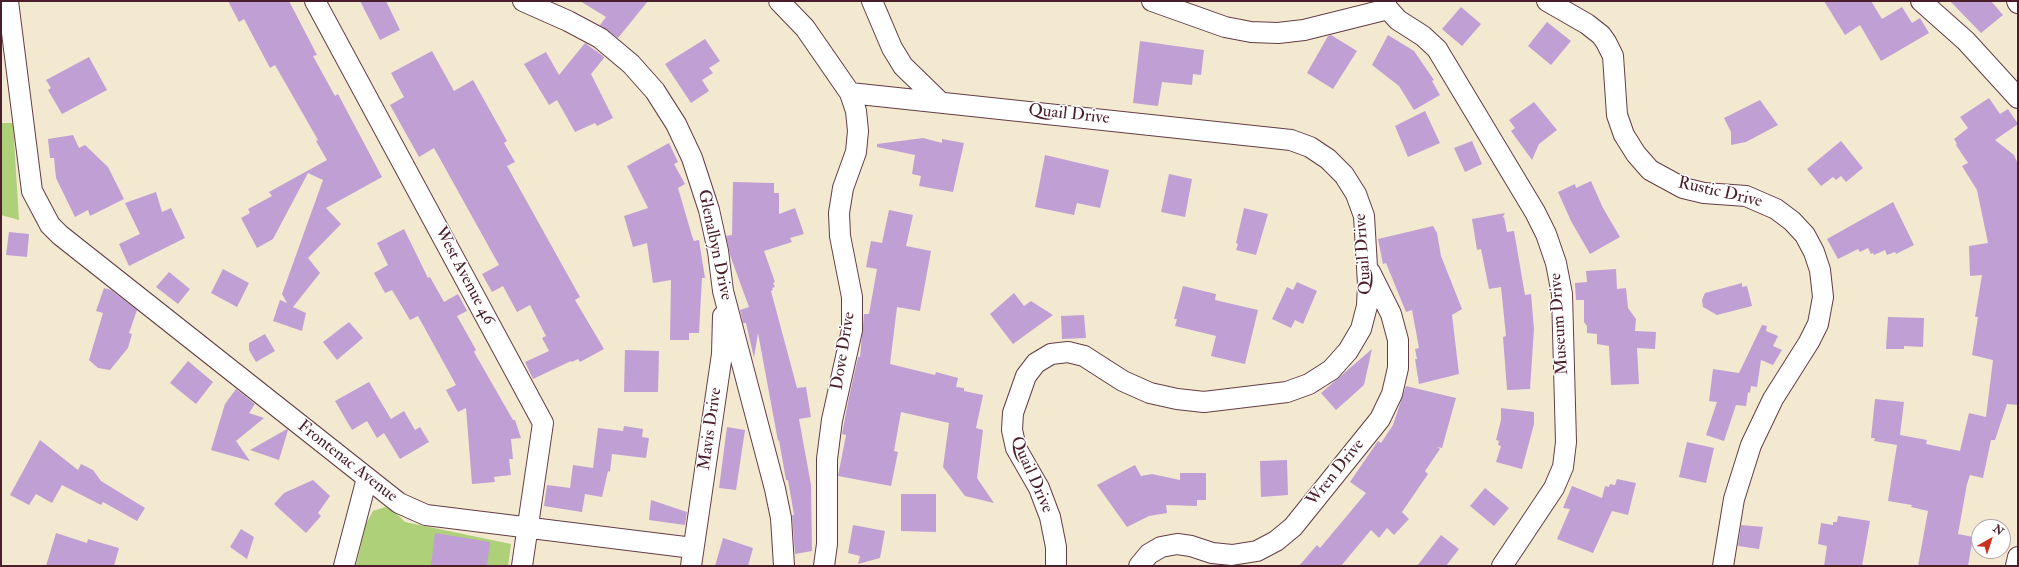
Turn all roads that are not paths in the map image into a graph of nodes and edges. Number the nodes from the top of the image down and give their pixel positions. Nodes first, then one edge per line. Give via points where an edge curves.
1 (8, 1) edge
2 (315, 1) edge
3 (523, 1) edge
4 (779, 1) edge
5 (872, 1) edge
6 (1152, 1) edge
7 (1548, 1) edge
8 (1921, 1) edge
9 (1386, 5) edge
10 (850, 92) junction
11 (2018, 98) edge
12 (940, 102) junction
13 (1367, 258) junction
14 (723, 291) junction
15 (367, 478) junction
16 (528, 527) junction
17 (692, 557) edge
18 (2018, 557) edge
19 (344, 566) edge
20 (522, 566) edge
21 (784, 566) edge
22 (824, 566) edge
23 (1056, 566) edge
24 (1139, 566) edge
25 (1502, 566) edge
26 (1724, 566) edge
27 (2016, 566) edge

1 - 15 street, Frontenac Avenue via 32,191 50,224 60,235
2 - 16 street, West Avenue 46 via 543,423
3 - 14 street, Glenalbyn Drive via 600,38 631,64 655,91 676,124 692,158 709,210 718,250
4 - 10 street via 805,28
5 - 12 street via 892,48 903,66
6 - 9 street via 1225,27 1271,33 1304,30
7 - 26 street, Rustic Drive via 1587,24 1606,42 1613,56 1617,115 1624,135 1650,170 1683,188 1704,193 1746,196 1776,209 1792,221 1805,236 1820,270 1823,297 1818,324 1773,399 1751,445 1734,499
8 - 11 street via 1966,41
9 - 25 street, Museum Drive via 1398,20 1423,36 1437,49 1535,212 1556,263 1562,301 1566,442 1563,467 1554,488
10 - 12 street, Quail Drive
10 - 22 street, Dove Drive via 856,111 858,131 856,152 843,188 839,213 840,236 852,297 852,330 832,420 827,459 827,544
12 - 13 street, Quail Drive via 1291,140 1310,147 1328,159 1344,175 1356,194 1364,216
13 - 23 street, Quail Drive via 1367,306 1361,329 1348,351 1331,370 1309,384 1287,392 1204,402 1177,400 1150,393 1123,381 1084,356 1068,352 1051,354 1036,363 1026,376 1014,413 1012,430 1016,448 1040,488 1050,517 1056,547
13 - 24 street, Wren Drive via 1371,276 1391,314 1398,340 1398,368 1394,387 1380,419 1293,527 1276,541 1257,551 1232,555 1177,544 1161,547 1149,554
14 - 17 street, Mavis Drive via 722,354
14 - 21 street, Glenalbyn Drive via 775,489 781,518
15 - 16 street, Frontenac Avenue via 399,503 426,515
15 - 19 street
16 - 17 street, Frontenac Avenue
16 - 20 street, West Avenue 46
18 - 27 street

